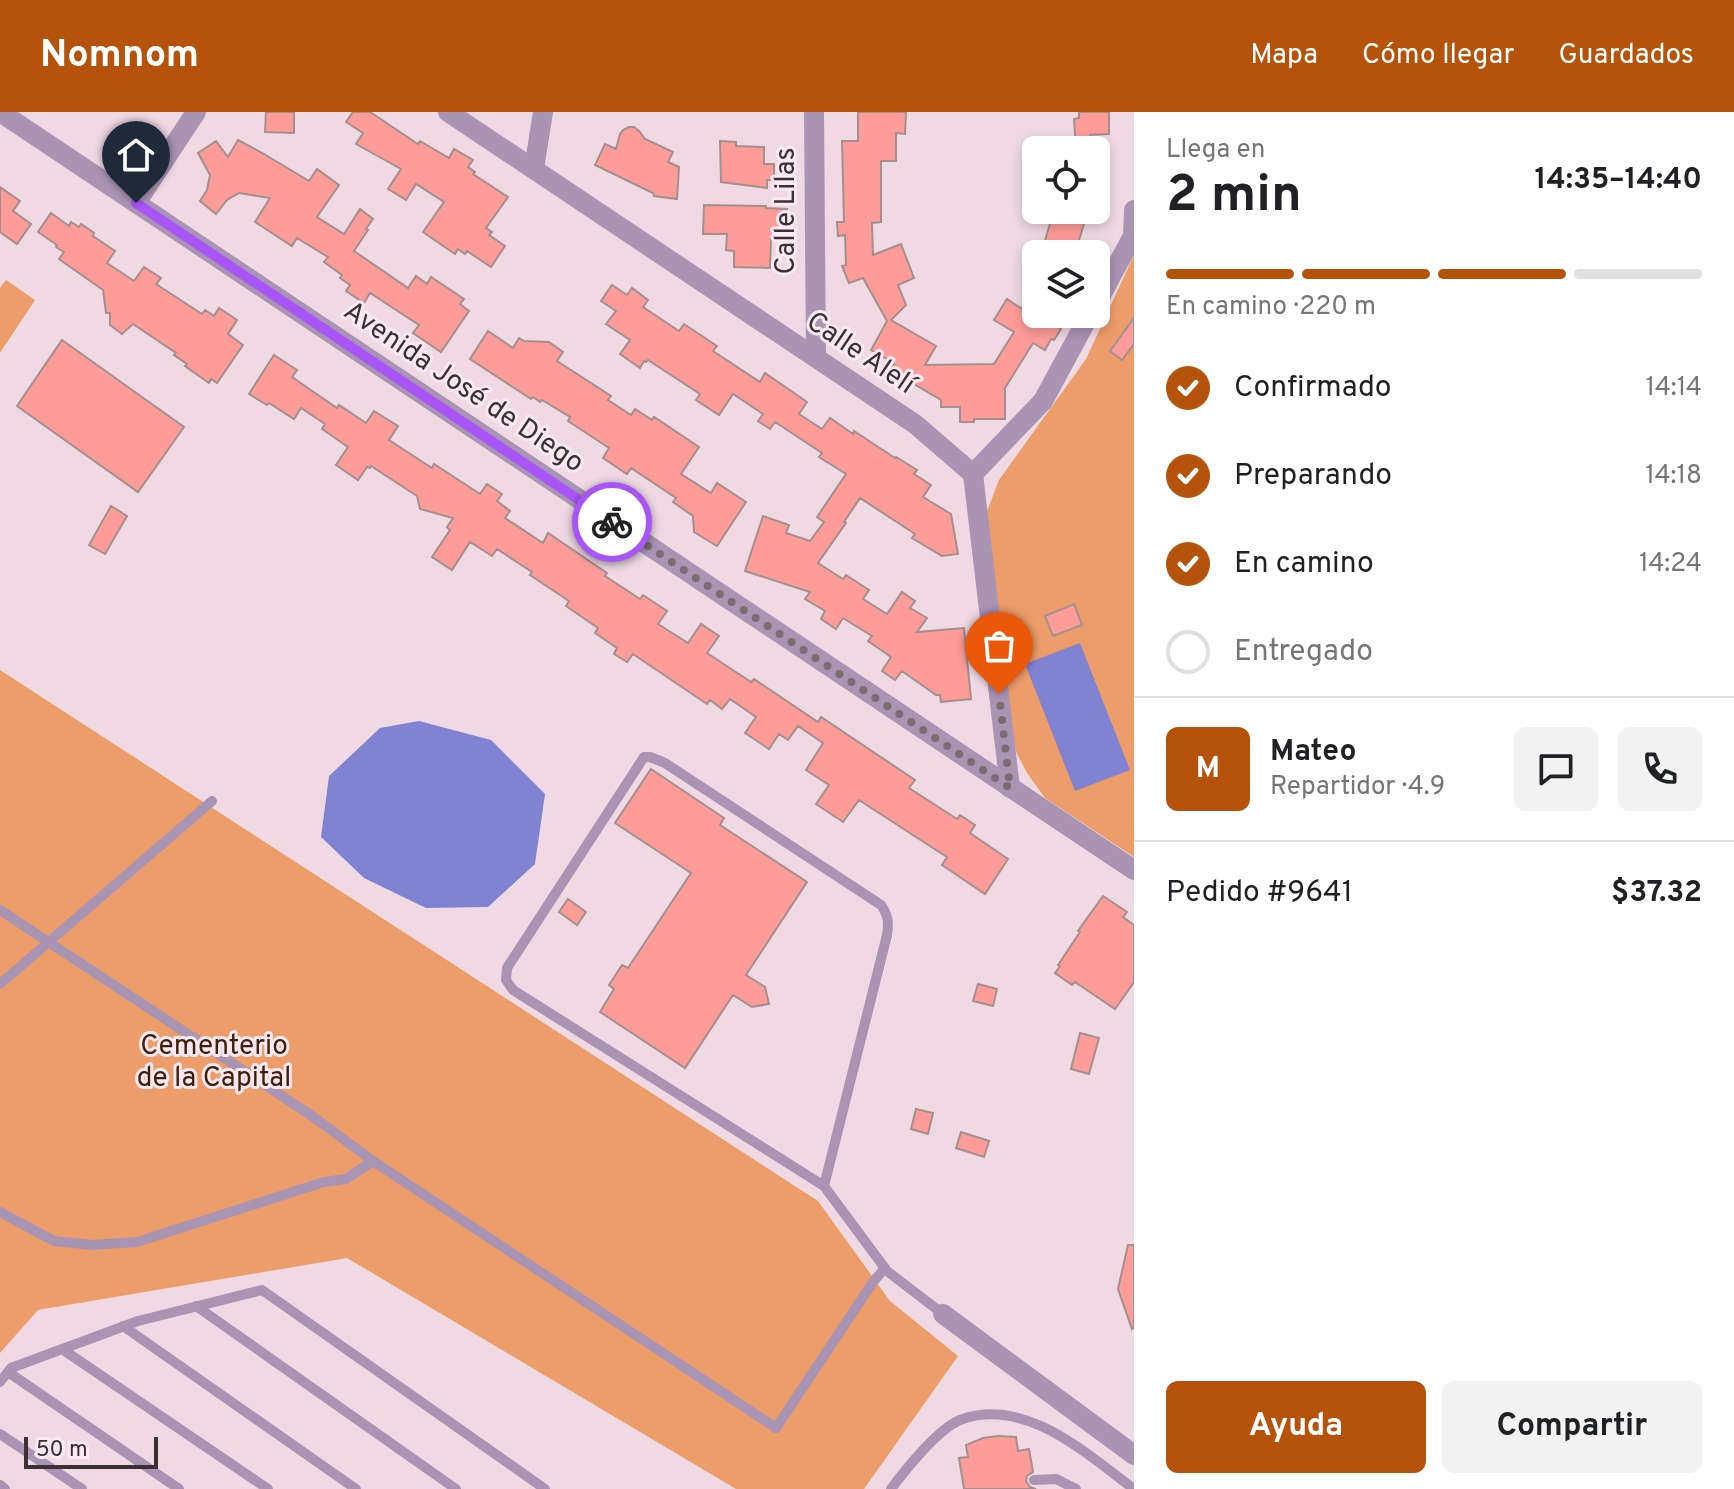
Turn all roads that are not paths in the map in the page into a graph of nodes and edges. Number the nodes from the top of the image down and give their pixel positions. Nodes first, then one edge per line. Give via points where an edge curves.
1 (0, 112) edge
2 (196, 112) edge
3 (448, 112) edge
4 (543, 112) edge
5 (814, 112) edge
6 (534, 169) junction
7 (136, 203) junction
8 (1134, 210) edge
9 (1133, 236) edge
10 (1110, 278) edge
11 (1082, 328) edge
12 (816, 358) junction
13 (973, 474) junction
14 (1010, 788) junction
15 (212, 801) dead end
16 (1134, 870) edge
17 (0, 910) edge
18 (48, 941) junction
19 (0, 984) edge
20 (373, 1161) junction
21 (824, 1186) junction
22 (0, 1212) edge
23 (885, 1268) junction
24 (196, 1306) junction
25 (943, 1314) joint
26 (123, 1326) junction
27 (62, 1349) junction
28 (8, 1372) junction
29 (0, 1382) edge
30 (0, 1434) edge
31 (1134, 1455) edge
32 (1034, 1480) dead end
33 (0, 1485) edge
34 (5, 1489) edge
35 (82, 1489) edge
36 (179, 1489) edge
37 (268, 1489) edge
38 (356, 1489) edge
39 (456, 1489) edge
40 (545, 1489) edge
41 (891, 1489) edge
42 (1076, 1489) edge
43 (1134, 1489) edge

1 - 7 street, Avenida José de Diego
2 - 7 street
3 - 6 street, Calle Alelí
4 - 6 street
5 - 12 street, Calle Lilas
6 - 12 street, Calle Alelí
7 - 14 street, Avenida José de Diego
8 - 9 street
9 - 10 street
11 - 13 street via 1043,401
12 - 13 street, Calle Alelí via 915,424
13 - 14 street
14 - 16 street, Avenida José de Diego
15 - 18 lane
17 - 18 lane
18 - 19 lane
18 - 20 lane
20 - 22 lane via 346,1179 137,1242 54,1241
20 - 23 lane via 776,1428
21 - 21 lane via 513,990 506,980 507,968 644,757 665,763 881,905 886,914 887,935
21 - 23 lane
23 - 25 lane
24 - 26 lane
24 - 39 lane
24 - 40 lane via 262,1290
25 - 31 street
26 - 27 lane
26 - 38 lane
27 - 28 lane
27 - 37 lane
28 - 29 lane
28 - 36 lane
30 - 35 lane
32 - 42 lane via 1056,1479
33 - 34 lane
41 - 43 lane via 910,1463 957,1421 988,1413 1056,1432

